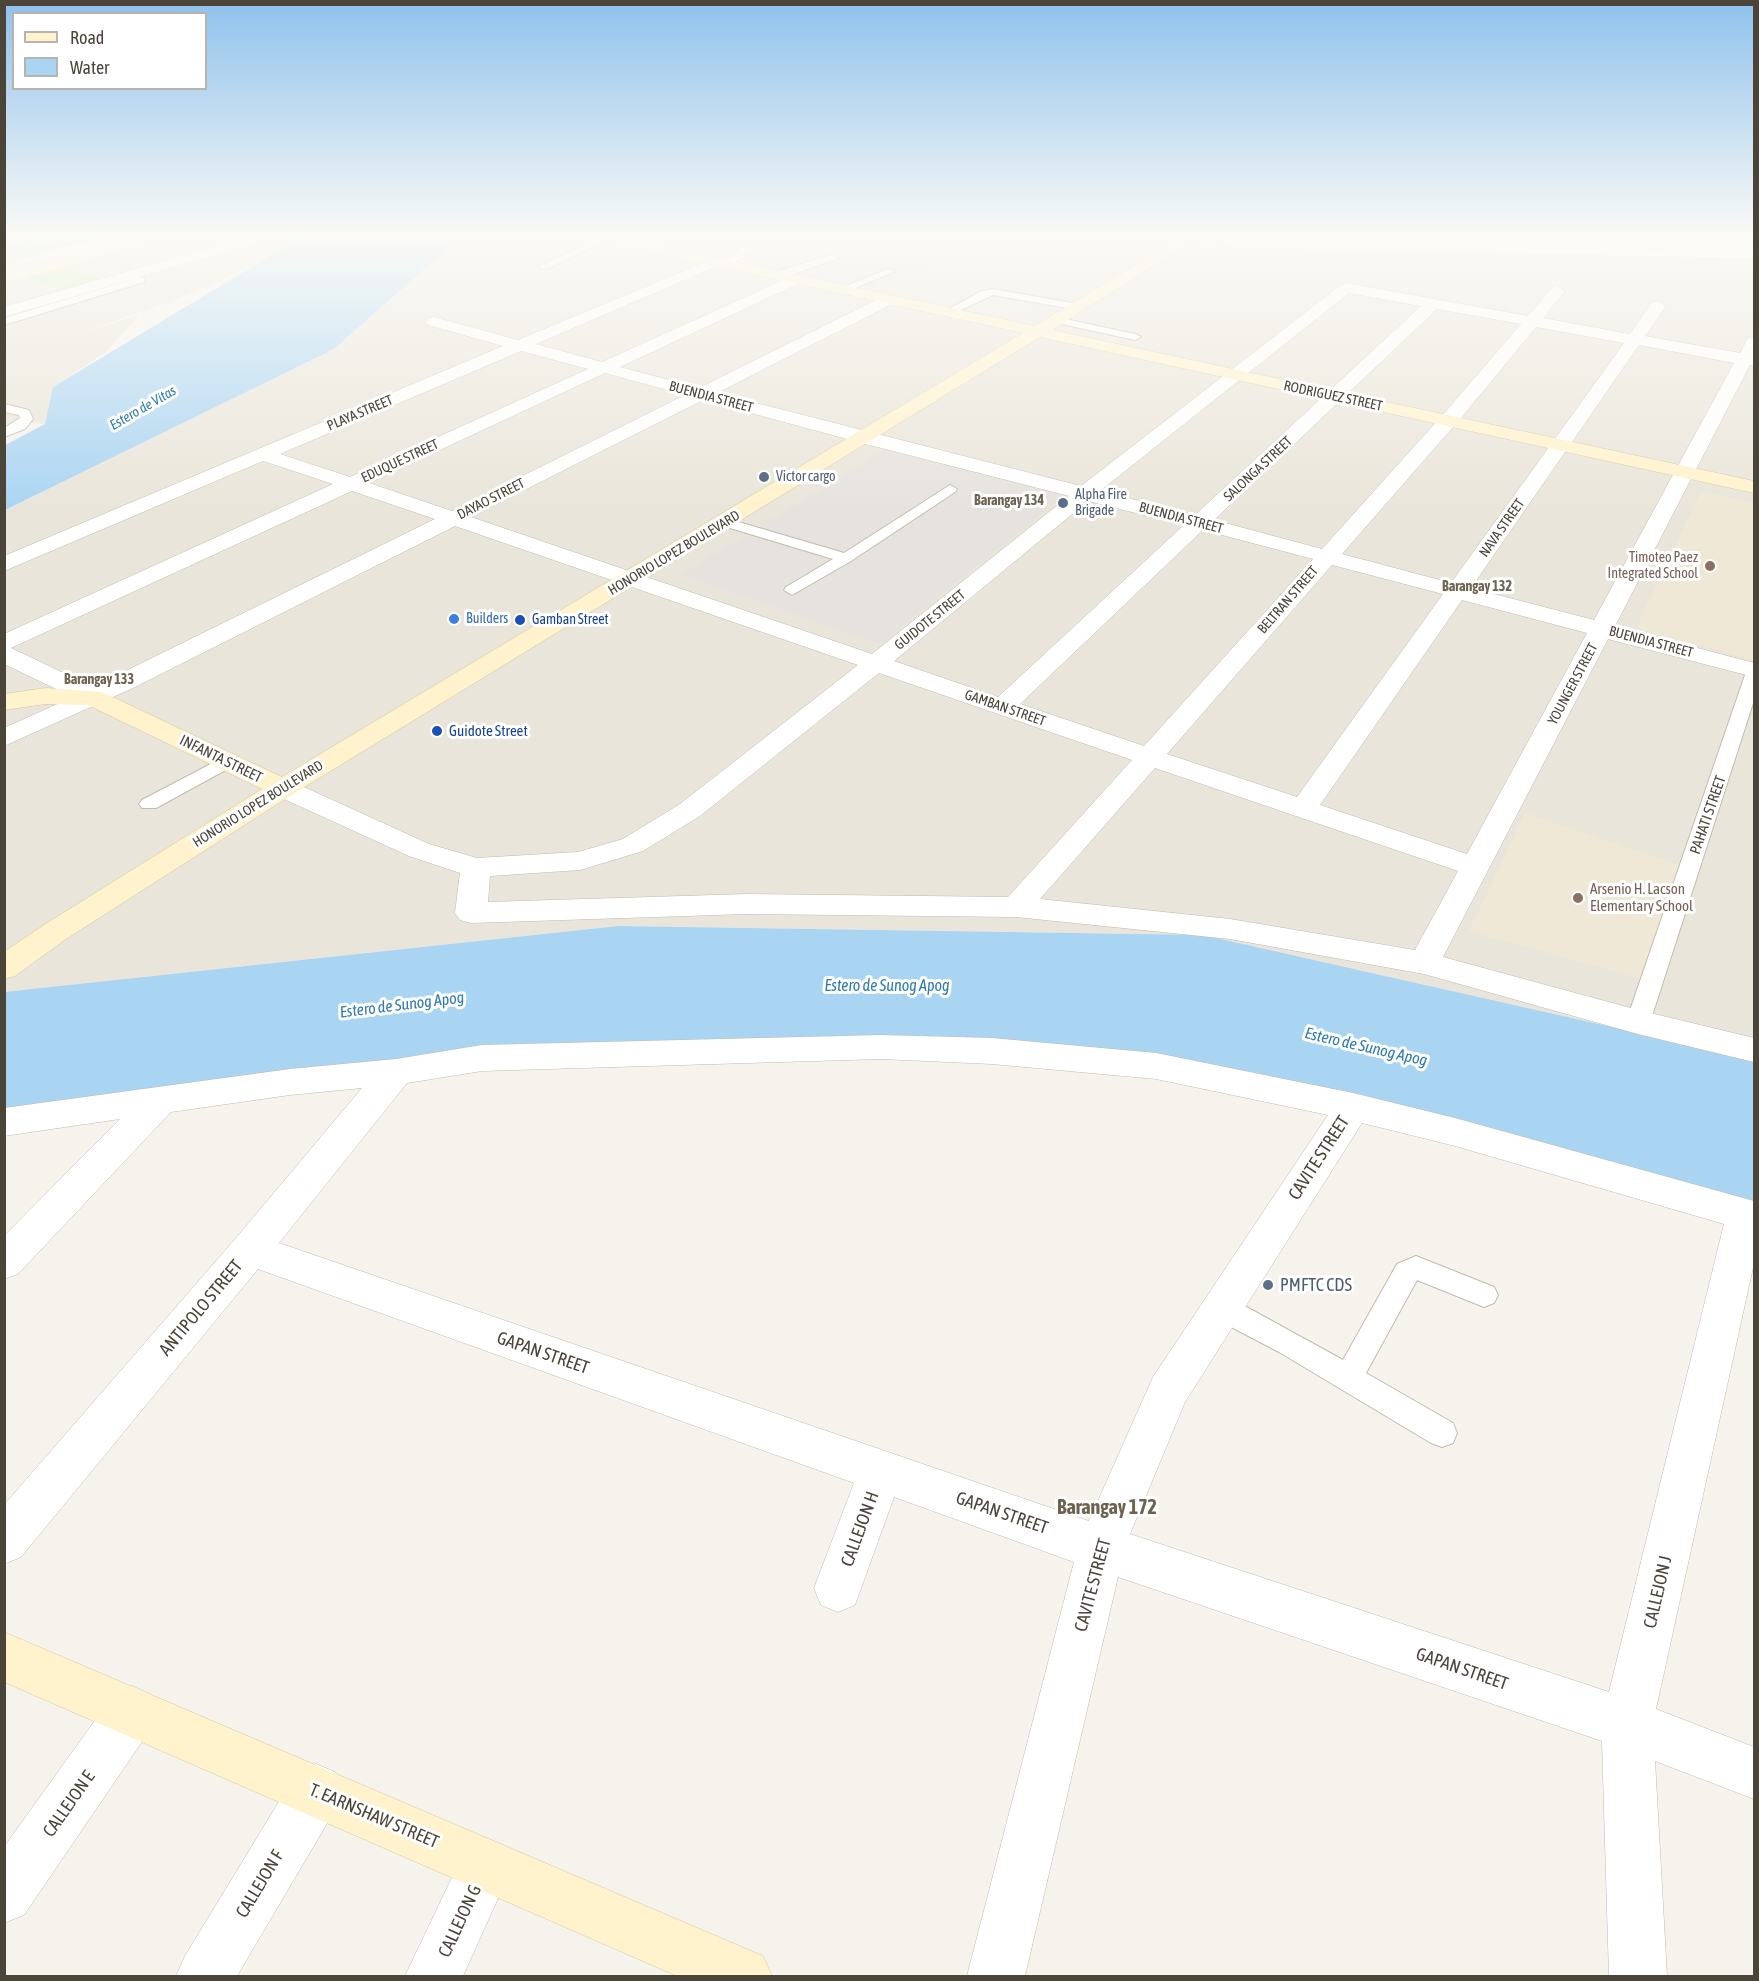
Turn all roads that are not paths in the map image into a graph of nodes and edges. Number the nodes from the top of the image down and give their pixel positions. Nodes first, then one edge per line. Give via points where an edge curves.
1 (458, 328) edge
2 (559, 328) edge
3 (683, 328) edge
4 (831, 328) edge
5 (1019, 328) edge
6 (1042, 328) edge
7 (1095, 328) edge
8 (1294, 328) edge
9 (1407, 328) edge
10 (1526, 328) edge
11 (1574, 328) edge
12 (1642, 328) edge
13 (1036, 332) junction
14 (1135, 337) dead end
15 (1634, 339) junction
16 (1755, 341) edge
17 (519, 345) junction
18 (1749, 360) edge
19 (602, 368) junction
20 (1234, 375) junction
21 (700, 394) junction
22 (1336, 397) junction
23 (4, 408) edge
24 (1447, 421) junction
25 (4, 433) edge
26 (865, 438) junction
27 (1560, 445) junction
28 (262, 454) junction
29 (1684, 472) junction
30 (351, 484) junction
31 (1755, 487) edge
32 (950, 489) dead end
33 (1085, 493) junction
34 (454, 518) junction
35 (725, 522) junction
36 (1201, 523) junction
37 (1327, 556) junction
38 (846, 558) junction
39 (4, 564) edge
40 (632, 578) junction
41 (792, 590) dead end
42 (1457, 591) junction
43 (1603, 629) junction
44 (4, 643) edge
45 (4, 654) edge
46 (878, 662) junction
47 (1755, 670) edge
48 (1755, 675) edge
49 (93, 696) junction
50 (4, 702) edge
51 (1002, 707) junction
52 (4, 738) edge
53 (1150, 757) junction
54 (226, 762) junction
55 (283, 788) junction
56 (149, 804) dead end
57 (1303, 809) junction
58 (1476, 867) junction
59 (476, 868) junction
60 (1016, 907) junction
61 (1424, 963) junction
62 (4, 968) edge
63 (1638, 1022) junction
64 (1755, 1050) edge
65 (396, 1072) junction
66 (162, 1099) junction
67 (1353, 1107) junction
68 (4, 1122) edge
69 (1750, 1216) edge
70 (250, 1250) junction
71 (4, 1262) edge
72 (1484, 1294) dead end
73 (1222, 1308) junction
74 (1348, 1378) junction
75 (1442, 1433) dead end
76 (881, 1471) junction
77 (4, 1541) edge
78 (1101, 1548) junction
79 (838, 1588) dead end
80 (4, 1657) edge
81 (132, 1712) junction
82 (1627, 1724) junction
83 (1755, 1773) edge
84 (316, 1791) junction
85 (486, 1865) junction
86 (4, 1896) edge
87 (709, 1970) edge
88 (205, 1977) edge
89 (435, 1977) edge
90 (996, 1977) edge
91 (1638, 1977) edge

1 - 17 street, BUENDIA STREET
2 - 17 street, PLAYA STREET
3 - 19 street, EDUQUE STREET
4 - 21 street, DAYAO STREET
5 - 13 street, RODRIGUEZ STREET
6 - 13 street, HONORIO LOPEZ BOULEVARD
7 - 14 lane
8 - 20 street, GUIDOTE STREET
9 - 22 street, SALONGA STREET
10 - 24 street, BELTRAN STREET
11 - 15 street
12 - 15 street, NAVA STREET
13 - 20 street, RODRIGUEZ STREET
13 - 26 street, HONORIO LOPEZ BOULEVARD
15 - 18 street
15 - 27 street, NAVA STREET
16 - 18 street, YOUNGER STREET
17 - 19 street, BUENDIA STREET
17 - 28 street, PLAYA STREET
18 - 29 street, YOUNGER STREET
19 - 21 street, BUENDIA STREET
19 - 30 street, EDUQUE STREET
20 - 22 street, RODRIGUEZ STREET
20 - 33 street, GUIDOTE STREET
21 - 26 street, BUENDIA STREET
21 - 34 street, DAYAO STREET
22 - 24 street, RODRIGUEZ STREET
22 - 36 street, SALONGA STREET
23 - 25 lane via 25,413 27,419
24 - 27 street, RODRIGUEZ STREET
24 - 37 street, BELTRAN STREET
26 - 33 street, BUENDIA STREET
26 - 35 street, HONORIO LOPEZ BOULEVARD
27 - 29 street, RODRIGUEZ STREET
27 - 42 street, NAVA STREET
28 - 30 street, GAMBAN STREET
28 - 39 street, PLAYA STREET
29 - 31 street, RODRIGUEZ STREET
29 - 43 street, YOUNGER STREET
30 - 34 street, GAMBAN STREET
30 - 44 street, EDUQUE STREET
32 - 38 lane
33 - 36 street, BUENDIA STREET
33 - 46 street, GUIDOTE STREET
34 - 40 street, GAMBAN STREET
34 - 49 street, DAYAO STREET
35 - 38 lane
35 - 40 street, HONORIO LOPEZ BOULEVARD
36 - 37 street, BUENDIA STREET
36 - 51 street, SALONGA STREET
37 - 42 street, BUENDIA STREET
37 - 53 street, BELTRAN STREET
38 - 41 lane
40 - 46 street, GAMBAN STREET
40 - 55 street, HONORIO LOPEZ BOULEVARD
42 - 43 street, BUENDIA STREET
42 - 57 street, NAVA STREET
43 - 47 street, BUENDIA STREET
43 - 58 street, YOUNGER STREET
45 - 49 street, INFANTA STREET
46 - 51 street, GAMBAN STREET
46 - 59 street, GUIDOTE STREET via 690,810 633,845 580,861
48 - 63 lane, PAHATI STREET
49 - 50 street via 46,696
49 - 52 street, DAYAO STREET
49 - 54 street, INFANTA STREET
51 - 53 street, GAMBAN STREET
53 - 57 street, GAMBAN STREET
53 - 60 street, BELTRAN STREET
54 - 55 street, INFANTA STREET
54 - 56 lane
55 - 59 street, INFANTA STREET via 419,850
55 - 62 street, HONORIO LOPEZ BOULEVARD
57 - 58 street, GAMBAN STREET
58 - 61 street, YOUNGER STREET
59 - 60 street via 471,913 747,904
60 - 61 street via 1230,929
61 - 63 street
63 - 64 street
65 - 66 street
65 - 67 street via 494,1058 881,1047 970,1050 1156,1066
65 - 70 street, ANTIPOLO STREET
66 - 68 street
66 - 71 street
67 - 69 street
67 - 73 street, CAVITE STREET
69 - 82 street, CALLEJON J
70 - 76 street, GAPAN STREET
70 - 77 street, ANTIPOLO STREET
72 - 74 lane via 1416,1267 1407,1272
73 - 74 lane
73 - 78 street, CAVITE STREET via 1168,1391
74 - 75 lane
76 - 78 street, GAPAN STREET
76 - 79 street, CALLEJON H
78 - 82 street, GAPAN STREET
78 - 90 street, CAVITE STREET
80 - 81 street, T. EARNSHAW STREET
81 - 84 street, T. EARNSHAW STREET
81 - 86 street, CALLEJON E
82 - 83 street, GAPAN STREET
82 - 91 street, CALLEJON J
84 - 85 street, T. EARNSHAW STREET
84 - 88 street, CALLEJON F
85 - 87 street, T. EARNSHAW STREET
85 - 89 street, CALLEJON G

